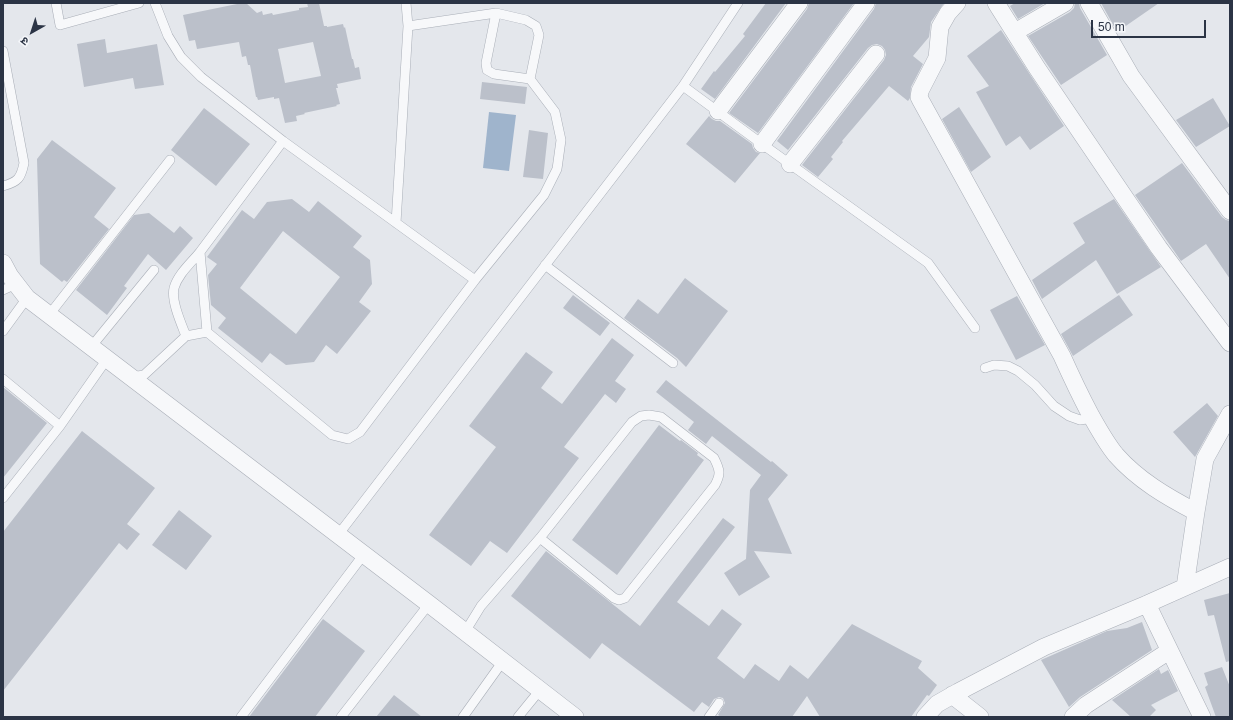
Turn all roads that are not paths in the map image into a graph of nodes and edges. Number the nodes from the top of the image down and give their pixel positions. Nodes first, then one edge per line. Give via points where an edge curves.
1 (56, 3) edge
2 (139, 3) edge
3 (155, 3) edge
4 (406, 3) edge
5 (738, 3) edge
6 (799, 3) edge
7 (866, 3) edge
8 (957, 3) edge
9 (996, 3) edge
10 (1065, 3) edge
11 (1089, 3) edge
12 (496, 13) junction
13 (408, 26) junction
14 (1015, 32) junction
15 (3, 51) edge
16 (876, 54) dead end
17 (530, 79) junction
18 (684, 86) junction
19 (718, 111) junction
20 (283, 141) junction
21 (762, 144) junction
22 (170, 160) dead end
23 (790, 164) junction
24 (3, 186) edge
25 (1228, 204) edge
26 (396, 223) junction
27 (200, 252) junction
28 (3, 263) edge
29 (545, 265) junction
30 (154, 270) dead end
31 (475, 280) junction
32 (10, 287) edge
33 (27, 298) junction
34 (49, 315) junction
35 (975, 328) dead end
36 (3, 331) edge
37 (207, 332) junction
38 (186, 336) junction
39 (1230, 343) edge
40 (91, 347) junction
41 (107, 359) junction
42 (673, 363) dead end
43 (985, 368) dead end
44 (131, 377) junction
45 (3, 379) edge
46 (1230, 414) edge
47 (1093, 418) junction
48 (60, 426) junction
49 (3, 498) edge
50 (1196, 512) junction
51 (338, 535) junction
52 (540, 538) junction
53 (364, 554) junction
54 (1230, 568) edge
55 (1185, 587) junction
56 (429, 604) junction
57 (1147, 604) junction
58 (465, 632) junction
59 (1169, 651) junction
60 (503, 661) junction
61 (540, 690) junction
62 (952, 695) junction
63 (719, 703) dead end
64 (241, 717) edge
65 (341, 717) edge
66 (463, 717) edge
67 (518, 717) edge
68 (575, 717) edge
69 (709, 717) edge
70 (924, 717) edge
71 (980, 717) edge
72 (1073, 717) edge
73 (1202, 717) edge

1 - 2 lane via 60,25
3 - 20 lane via 168,36 181,57 201,77
4 - 13 lane
5 - 18 lane
6 - 19 street
7 - 21 street
8 - 47 street via 948,12 940,27 937,58 919,97 1062,356
9 - 14 street
10 - 14 street
11 - 25 street via 1131,76
12 - 13 lane
12 - 17 lane via 526,20 536,26 539,35
12 - 17 lane via 486,63 487,70 494,74
13 - 26 lane
14 - 39 street via 1159,248
15 - 24 lane via 24,163 22,174 13,183
16 - 23 street
17 - 31 lane via 555,112 561,140 557,169 544,195
18 - 19 lane
18 - 29 lane
19 - 21 lane
20 - 26 lane
20 - 27 lane
21 - 23 lane
22 - 34 lane
23 - 35 lane via 928,263
26 - 31 lane
27 - 37 lane
27 - 38 lane via 174,288 174,302
28 - 32 street
29 - 42 lane
29 - 51 lane
30 - 40 lane
31 - 37 lane via 360,432 348,439 332,435
32 - 33 street
33 - 34 street
33 - 36 lane
34 - 40 street
37 - 38 lane
38 - 44 lane via 144,375
40 - 41 street
41 - 44 street
41 - 48 lane
43 - 47 lane via 994,365 1008,366 1023,375 1054,406 1069,416 1080,420
44 - 51 street
45 - 48 lane
46 - 50 street via 1205,459
47 - 50 street via 1116,455 1132,470 1169,498
48 - 49 lane
50 - 55 street
51 - 53 street
52 - 52 lane via 632,422 641,416 661,417 714,458 719,468 719,478 714,485 625,598 614,598
52 - 58 lane via 481,606
53 - 56 street
53 - 64 lane
54 - 55 street
55 - 57 street
56 - 58 street
56 - 65 lane
57 - 59 street
57 - 62 street via 1044,647
58 - 60 street
59 - 72 street via 1086,705
59 - 73 street
60 - 61 street
60 - 66 lane
61 - 67 lane
61 - 68 street
62 - 70 street via 937,704
62 - 71 street
63 - 69 lane

